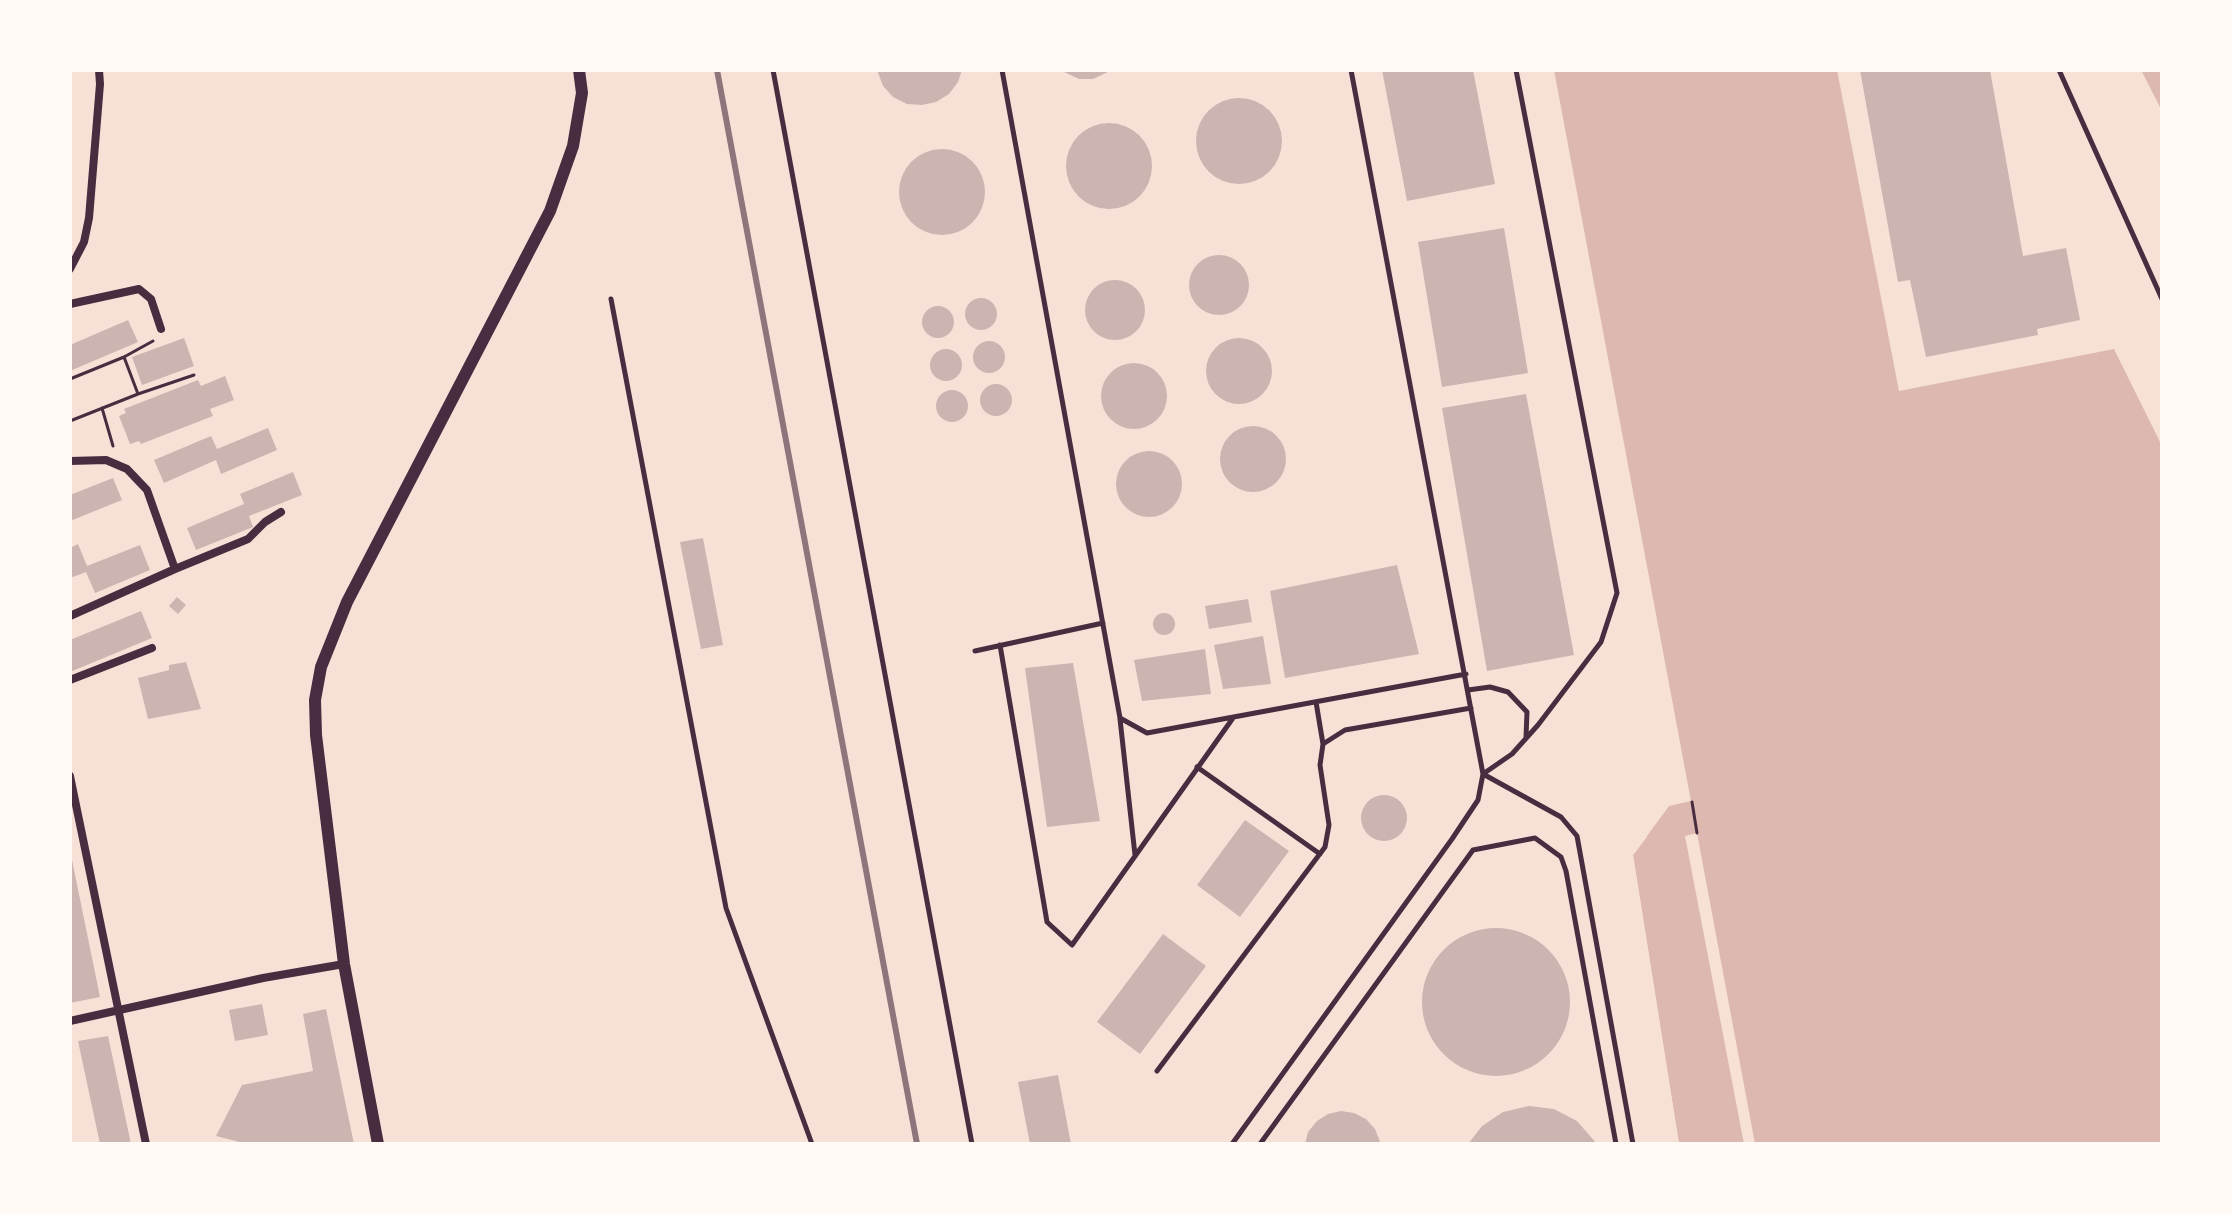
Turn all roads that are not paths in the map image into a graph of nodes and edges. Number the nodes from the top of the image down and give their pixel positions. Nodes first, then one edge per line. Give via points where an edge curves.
1 (99, 70) edge
2 (579, 70) edge
3 (773, 70) edge
4 (1002, 70) edge
5 (1351, 70) edge
6 (1516, 70) edge
7 (2059, 70) edge
8 (70, 269) edge
9 (611, 299) dead end
10 (2162, 299) edge
11 (70, 304) edge
12 (161, 329) road end
13 (70, 461) edge
14 (281, 512) dead end
15 (175, 569) junction
16 (70, 616) edge
17 (1103, 623) junction
18 (1000, 645) junction
19 (152, 648) dead end
20 (975, 651) dead end
21 (1466, 674) junction
22 (70, 680) edge
23 (1468, 690) junction
24 (1316, 702) junction
25 (1471, 708) junction
26 (1234, 717) junction
27 (1120, 718) junction
28 (1526, 738) junction
29 (1323, 744) junction
30 (1197, 767) junction
31 (1483, 774) junction
32 (70, 776) edge
33 (1320, 854) junction
34 (1135, 855) junction
35 (344, 964) junction
36 (117, 1011) junction
37 (70, 1021) edge
38 (1157, 1071) dead end
39 (146, 1144) edge
40 (378, 1144) edge
41 (812, 1144) edge
42 (972, 1144) edge
43 (1232, 1144) edge
44 (1260, 1144) edge
45 (1616, 1144) edge
46 (1633, 1144) edge

1 - 8 street via 89,218
2 - 35 street via 582,93 573,146 550,211 347,602 321,667 316,735
3 - 42 lane
4 - 17 lane
5 - 21 lane
6 - 28 lane via 1617,593 1601,642
7 - 10 lane
9 - 41 lane via 726,908
11 - 12 street via 139,289 151,299
13 - 15 street via 106,460 127,469 147,490
14 - 15 street via 248,539
15 - 16 street
17 - 18 lane
17 - 27 lane
18 - 20 lane
18 - 34 lane via 1047,922 1072,945
19 - 22 street
21 - 23 lane
21 - 24 lane
23 - 25 lane
23 - 28 lane via 1490,687 1508,692 1527,712
24 - 26 lane
24 - 29 lane
25 - 29 lane via 1345,730
25 - 31 lane
26 - 27 lane via 1147,733
26 - 30 lane
27 - 34 lane
28 - 31 lane
29 - 33 lane via 1320,765 1329,825
30 - 33 lane
30 - 34 lane
31 - 43 lane via 1478,800 1452,839
31 - 46 lane via 1561,817 1577,836
32 - 36 street
33 - 38 lane
35 - 36 street
35 - 40 street
36 - 37 street
36 - 39 street
44 - 45 lane via 1473,850 1535,838 1561,857 1566,871

